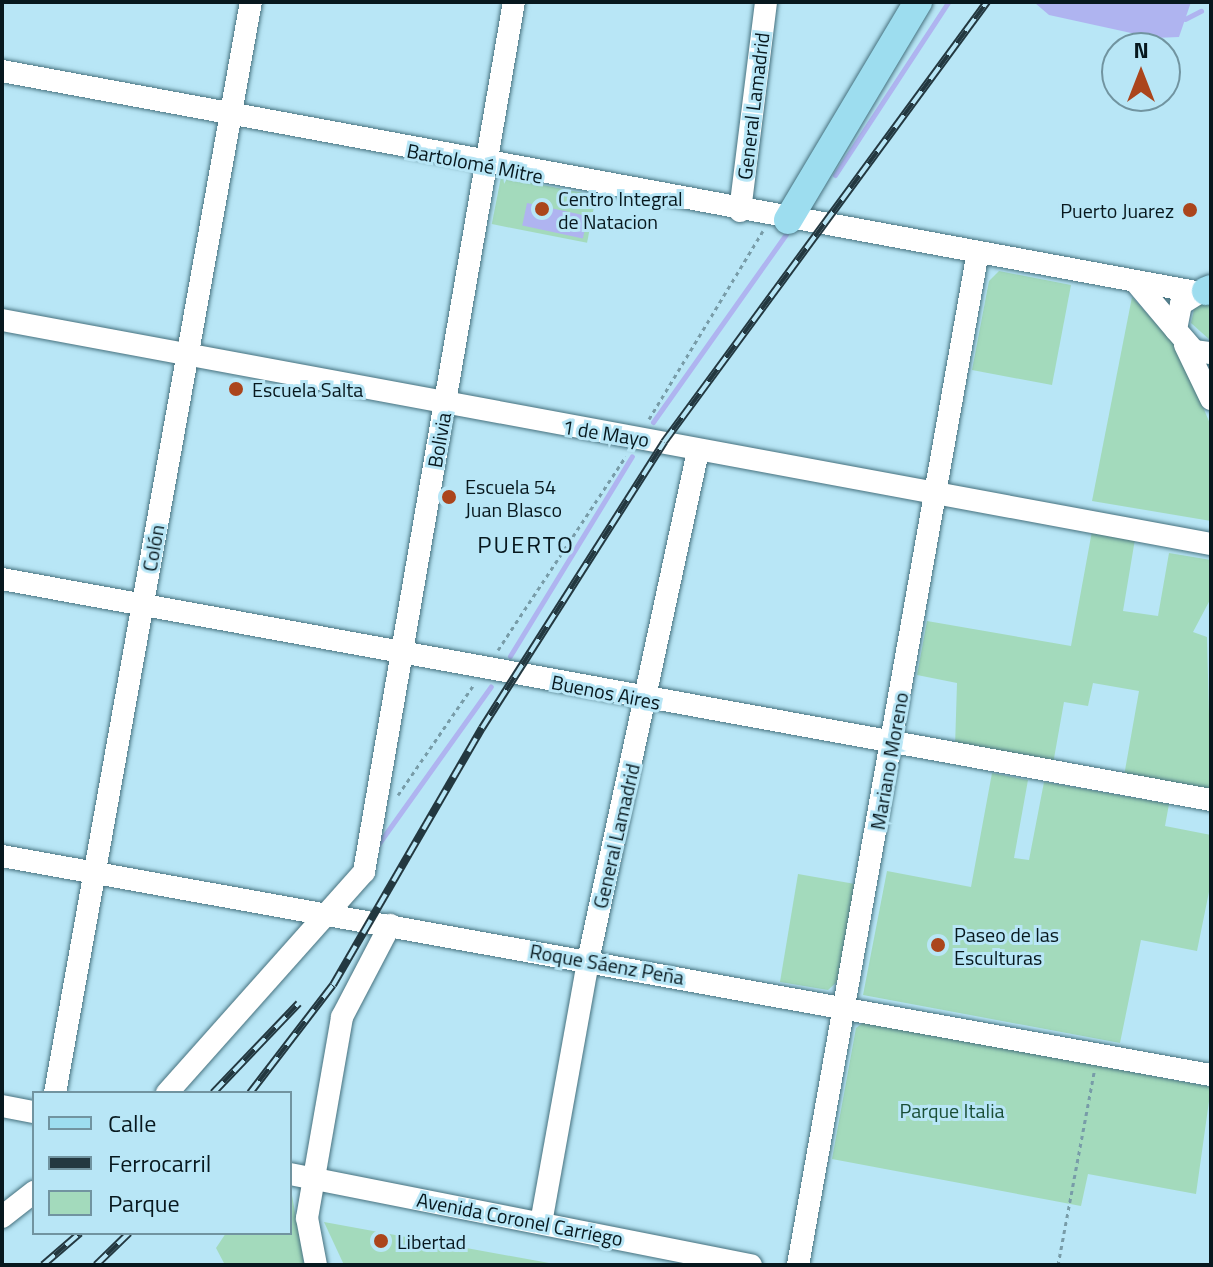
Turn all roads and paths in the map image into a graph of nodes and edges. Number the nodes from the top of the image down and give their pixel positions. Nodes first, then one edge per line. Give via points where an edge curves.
1 (251, 2) edge
2 (514, 2) edge
3 (766, 2) edge
4 (900, 2) edge
5 (918, 2) edge
6 (2, 71) edge
7 (231, 116) junction
8 (487, 166) junction
9 (740, 211) junction
10 (780, 219) junction
11 (977, 257) junction
12 (1138, 285) junction
13 (1206, 291) edge
14 (2, 320) edge
15 (1181, 337) junction
16 (1211, 353) edge
17 (188, 356) junction
18 (1211, 399) edge
19 (445, 406) junction
20 (637, 440) junction
21 (698, 451) junction
22 (937, 498) junction
23 (1211, 544) edge
24 (2, 579) edge
25 (143, 607) junction
26 (402, 655) junction
27 (485, 670) junction
28 (647, 700) junction
29 (892, 743) junction
30 (397, 798) dead end
31 (1211, 800) edge
32 (2, 856) edge
33 (95, 874) junction
34 (330, 912) junction
35 (390, 925) junction
36 (588, 961) junction
37 (845, 1009) junction
38 (1097, 1052) junction
39 (1211, 1075) edge
40 (55, 1091) edge
41 (169, 1091) edge
42 (2, 1106) edge
43 (32, 1112) edge
44 (292, 1174) edge
45 (316, 1179) junction
46 (32, 1194) edge
47 (2, 1217) edge
48 (541, 1223) junction
49 (316, 1265) edge
50 (751, 1265) edge
51 (798, 1265) edge
52 (1058, 1265) edge

1 - 7 street, Colón
2 - 8 street, Bolivia
3 - 9 street, General Lamadrid
4 - 10 main road
5 - 10 main road
6 - 7 street, Bartolomé Mitre
7 - 8 street, Bartolomé Mitre
7 - 17 street, Colón
8 - 9 street, Bartolomé Mitre
8 - 19 street, Bolivia
9 - 10 street, Bartolomé Mitre
10 - 11 street, Bartolomé Mitre
10 - 20 path
11 - 12 street, Bartolomé Mitre
11 - 22 street, Mariano Moreno
12 - 13 street, Bartolomé Mitre
12 - 15 street
13 - 15 street via 1181,304
14 - 17 street, 1 de Mayo
15 - 16 street
15 - 18 street
17 - 19 street, 1 de Mayo
17 - 25 street, Colón
19 - 20 street, 1 de Mayo
19 - 26 street, Bolivia
20 - 21 street, 1 de Mayo
20 - 27 path
21 - 22 street, 1 de Mayo
21 - 28 street, General Lamadrid
22 - 23 street, 1 de Mayo
22 - 29 street, Mariano Moreno
24 - 25 street, Buenos Aires
25 - 26 street, Buenos Aires
25 - 33 street, Colón
26 - 27 street, Buenos Aires
26 - 34 street, Bolivia via 364,872
27 - 28 street, Buenos Aires
27 - 30 path
28 - 29 street, Buenos Aires
28 - 36 street, General Lamadrid
29 - 31 street, Buenos Aires
29 - 37 street, Mariano Moreno
32 - 33 street, Roque Sáenz Peña
33 - 34 street, Roque Sáenz Peña
33 - 40 street, Colón
34 - 35 street, Roque Sáenz Peña
34 - 41 street, Bolivia
35 - 36 street, Roque Sáenz Peña
35 - 45 street via 344,1008
36 - 37 street, Roque Sáenz Peña
36 - 48 street, General Lamadrid
37 - 38 street, Roque Sáenz Peña
37 - 51 street, Mariano Moreno
38 - 39 street, Roque Sáenz Peña
38 - 52 path
42 - 43 street
44 - 45 street, Avenida Coronel Carriego
45 - 48 street, Avenida Coronel Carriego
45 - 49 street via 307,1218
46 - 47 street
48 - 50 street, Avenida Coronel Carriego

